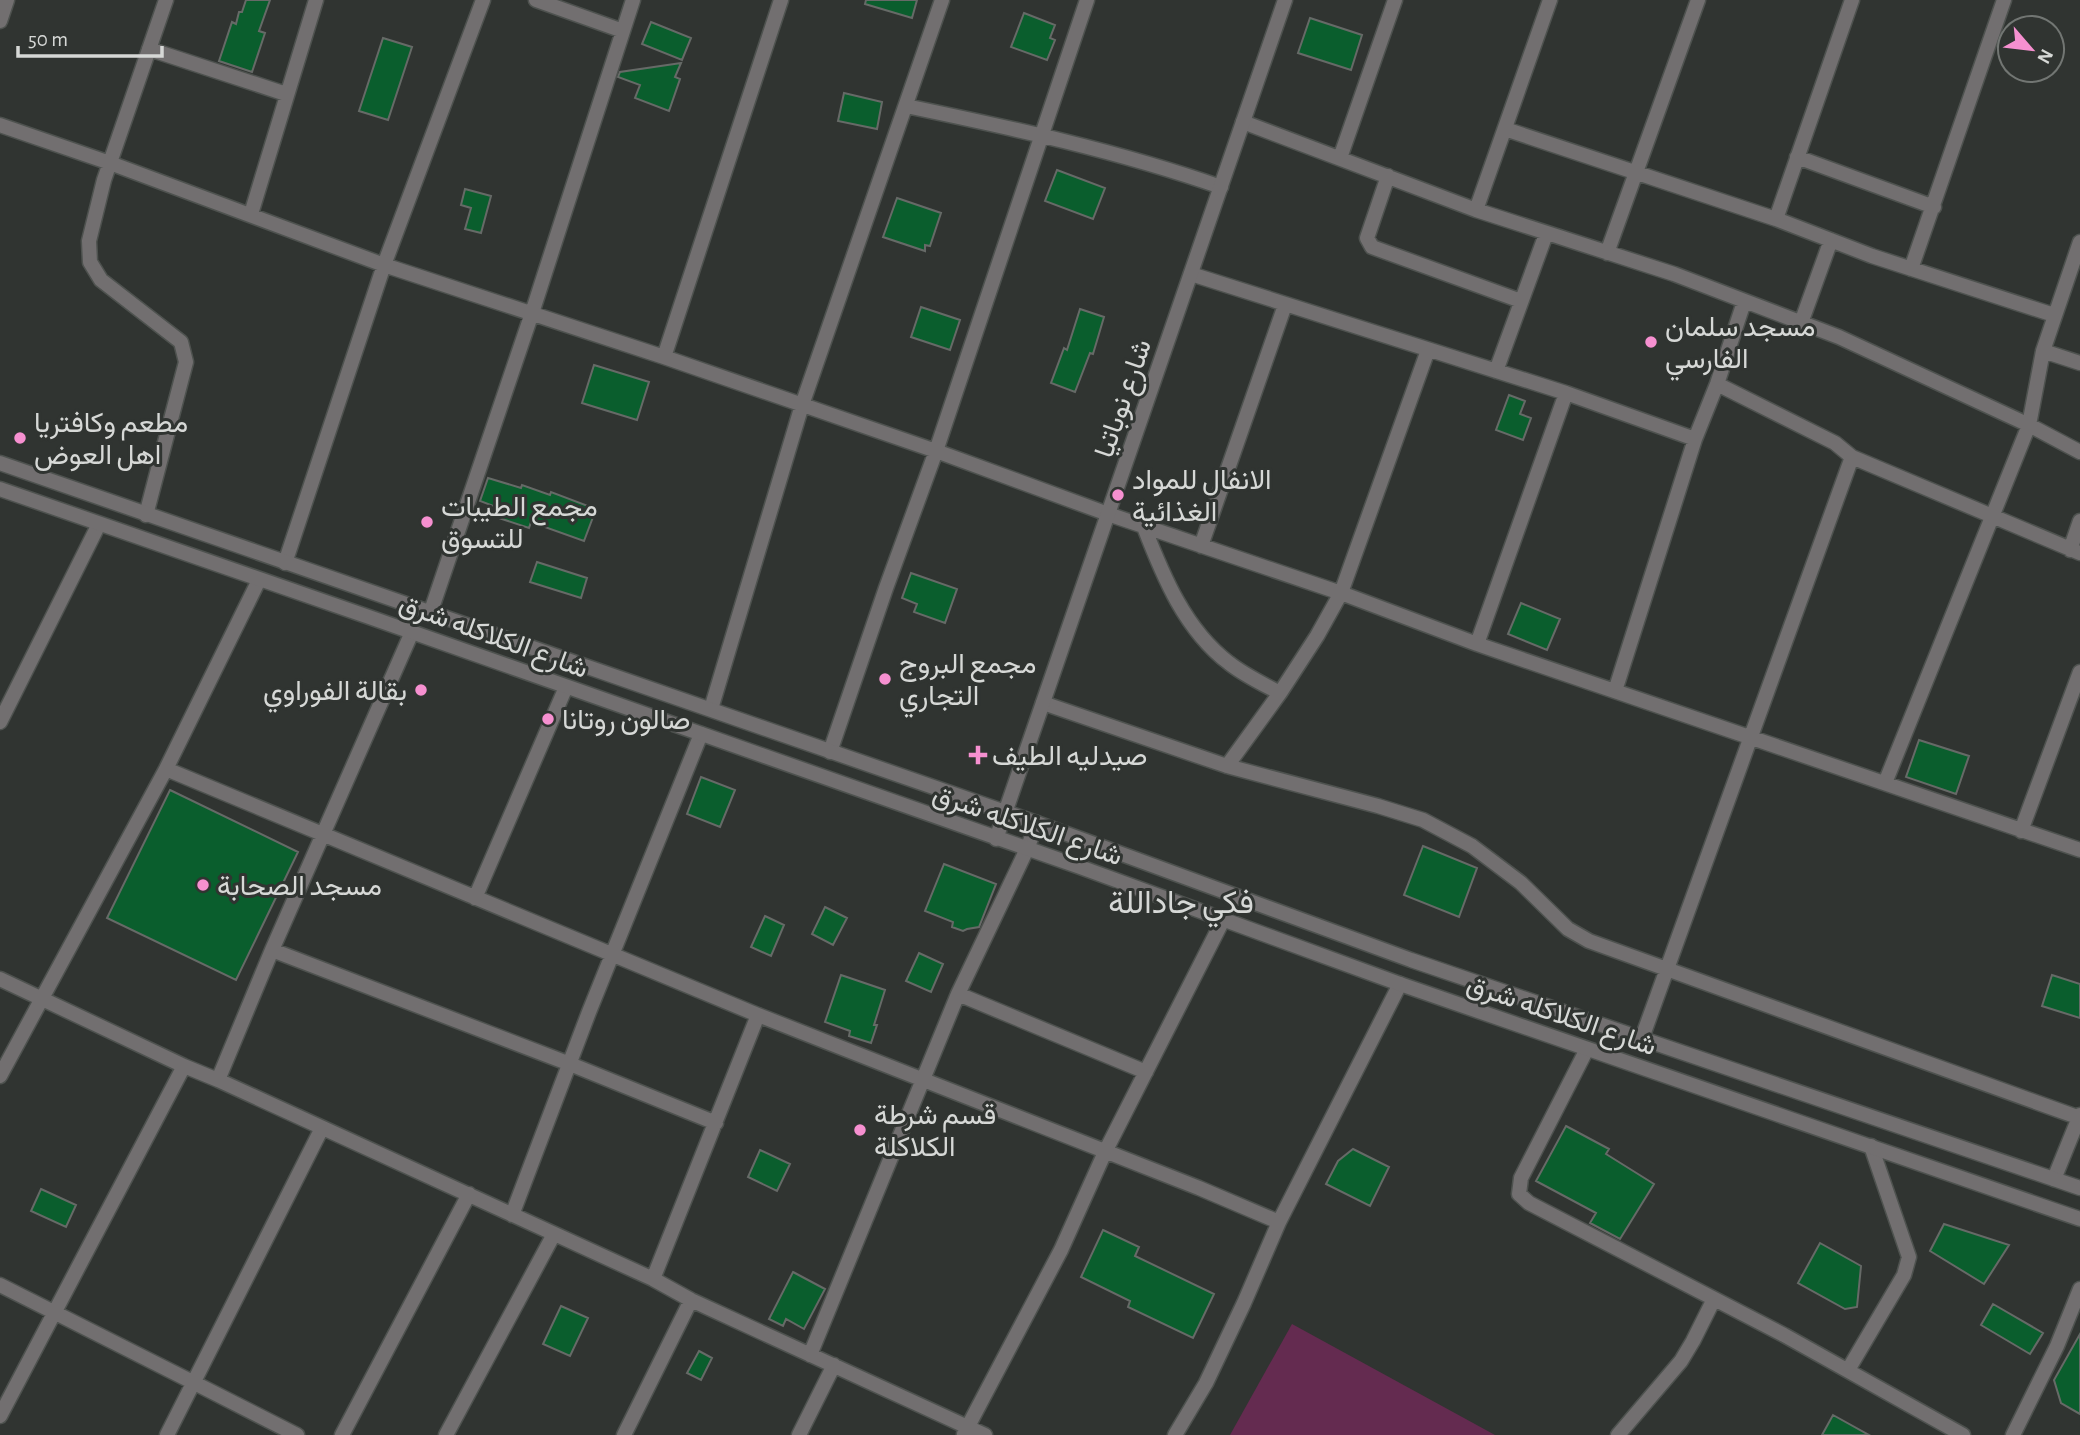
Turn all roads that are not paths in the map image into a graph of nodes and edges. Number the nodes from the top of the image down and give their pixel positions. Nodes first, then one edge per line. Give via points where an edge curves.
1 (7, 0) edge
2 (166, 0) edge
3 (316, 0) edge
4 (483, 0) edge
5 (536, 0) edge
6 (633, 0) edge
7 (781, 0) edge
8 (942, 0) edge
9 (1087, 0) edge
10 (1285, 0) edge
11 (1395, 0) edge
12 (1550, 0) edge
13 (1698, 0) edge
14 (1852, 0) edge
15 (2004, 0) edge
16 (0, 21) edge
17 (623, 31) junction
18 (149, 49) junction
19 (286, 94) junction
20 (906, 106) junction
21 (1243, 122) junction
22 (0, 125) edge
23 (1505, 129) junction
24 (1042, 134) junction
25 (1797, 157) junction
26 (1340, 158) junction
27 (110, 163) junction
28 (1636, 171) junction
29 (1388, 176) junction
30 (1221, 187) junction
31 (1934, 207) junction
32 (1476, 210) junction
33 (251, 214) junction
34 (1776, 219) junction
35 (1546, 234) junction
36 (1831, 240) junction
37 (2080, 242) edge
38 (1606, 253) junction
39 (384, 265) junction
40 (1911, 269) junction
41 (1191, 274) junction
42 (1521, 301) junction
43 (1744, 302) junction
44 (1285, 305) junction
45 (532, 313) junction
46 (2054, 315) junction
47 (1801, 323) junction
48 (1428, 350) junction
49 (2043, 351) junction
50 (664, 357) junction
51 (2080, 363) edge
52 (1496, 371) junction
53 (1717, 384) junction
54 (1566, 393) junction
55 (802, 405) junction
56 (2029, 425) junction
57 (1695, 439) junction
58 (936, 451) junction
59 (2080, 452) edge
60 (1852, 457) junction
61 (0, 463) edge
62 (0, 489) edge
63 (1108, 514) junction
64 (146, 515) junction
65 (1993, 516) junction
66 (2080, 521) edge
67 (99, 524) junction
68 (1144, 527) junction
69 (1201, 546) junction
70 (2075, 552) edge
71 (285, 563) junction
72 (259, 580) junction
73 (1341, 593) junction
74 (431, 611) junction
75 (412, 632) junction
76 (1477, 644) junction
77 (2080, 672) edge
78 (566, 687) junction
79 (1615, 691) junction
80 (1280, 693) junction
81 (1043, 703) junction
82 (711, 709) junction
83 (0, 722) edge
84 (701, 734) junction
85 (1750, 737) junction
86 (830, 752) junction
87 (1227, 766) junction
88 (166, 769) junction
89 (1885, 783) junction
90 (1005, 813) junction
91 (1037, 824) junction
92 (2021, 831) junction
93 (324, 834) junction
94 (996, 839) junction
95 (1027, 849) junction
96 (2080, 850) edge
97 (475, 898) junction
98 (1223, 920) junction
99 (272, 950) junction
100 (613, 954) junction
101 (1668, 969) junction
102 (0, 979) edge
103 (1400, 984) junction
104 (958, 994) junction
105 (43, 999) junction
106 (758, 1015) junction
107 (1642, 1038) junction
108 (1587, 1049) junction
109 (570, 1064) junction
110 (184, 1066) junction
111 (1146, 1072) junction
112 (0, 1076) edge
113 (218, 1080) junction
114 (921, 1080) junction
115 (2080, 1117) edge
116 (716, 1123) junction
117 (321, 1128) junction
118 (1871, 1146) junction
119 (1105, 1152) junction
120 (2054, 1179) junction
121 (2080, 1188) edge
122 (469, 1194) junction
123 (512, 1215) junction
124 (2080, 1219) edge
125 (1279, 1222) junction
126 (554, 1234) junction
127 (653, 1279) junction
128 (0, 1285) edge
129 (2080, 1289) edge
130 (1714, 1299) junction
131 (691, 1300) junction
132 (54, 1312) junction
133 (810, 1355) junction
134 (834, 1365) junction
135 (1848, 1370) junction
136 (194, 1384) junction
137 (0, 1416) edge
138 (966, 1431) edge
139 (167, 1435) edge
140 (297, 1435) edge
141 (342, 1435) edge
142 (446, 1435) edge
143 (624, 1435) edge
144 (799, 1435) edge
145 (985, 1435) edge
146 (1175, 1435) edge
147 (1618, 1435) edge
148 (1963, 1435) edge
149 (2013, 1435) edge

1 - 16 street
2 - 18 street
3 - 19 street
4 - 39 street
5 - 17 street
6 - 17 street
7 - 50 street
8 - 20 street
9 - 24 street
10 - 21 street, شارع نوباتيا
11 - 26 street
12 - 23 street
13 - 28 street
14 - 25 street
15 - 31 street
17 - 45 street
18 - 19 street
18 - 27 street
19 - 33 street
20 - 24 street
20 - 55 street
21 - 26 street
21 - 30 street, شارع نوباتيا
22 - 27 street
23 - 28 street
23 - 32 street
24 - 30 street
24 - 58 street
25 - 31 street
25 - 34 street
26 - 29 street
27 - 33 street
27 - 64 street via 89,241 90,261 101,280 181,342 186,362
28 - 34 street
28 - 38 street
29 - 32 street
29 - 42 street via 1367,238 1372,247
30 - 41 street, شارع نوباتيا
31 - 40 street
32 - 35 street
33 - 39 street
34 - 36 street
35 - 38 street
35 - 42 street
36 - 40 street
36 - 47 street
37 - 46 street
38 - 43 street
39 - 45 street
39 - 71 street
40 - 46 street
41 - 44 street
41 - 63 street, شارع نوباتيا
42 - 52 street
43 - 47 street
43 - 53 street
44 - 48 street
44 - 69 street
45 - 50 street
45 - 74 street
46 - 49 street
47 - 56 street
48 - 52 street
48 - 73 street
49 - 51 street
49 - 56 street
50 - 55 street
52 - 54 street
53 - 57 street
53 - 60 street via 1835,443
54 - 57 street
54 - 76 street
55 - 58 street
55 - 82 street
56 - 59 street
56 - 65 street
57 - 79 street
58 - 63 street
58 - 86 street
60 - 65 street
60 - 85 street
61 - 64 street, شارع الكلاكله شرق
62 - 67 street, شارع الكلاكله شرق
63 - 68 street
63 - 81 street, شارع نوباتيا
64 - 71 street, شارع الكلاكله شرق
65 - 70 street
65 - 89 street
66 - 70 street
67 - 72 street, شارع الكلاكله شرق
67 - 83 street
68 - 69 street
68 - 80 street via 1163,577 1210,646 1230,664
69 - 73 street
71 - 74 street, شارع الكلاكله شرق
72 - 75 street, شارع الكلاكله شرق
72 - 88 street
73 - 76 street
73 - 80 street
74 - 82 street, شارع الكلاكله شرق
75 - 78 street, شارع الكلاكله شرق
75 - 93 street
76 - 79 street
77 - 92 street
78 - 84 street, شارع الكلاكله شرق
78 - 97 street
79 - 85 street
80 - 87 street
81 - 87 street
81 - 90 street, شارع نوباتيا
82 - 86 street, شارع الكلاكله شرق
84 - 94 street, شارع الكلاكله شرق
84 - 100 street
85 - 89 street
85 - 101 street
86 - 90 street, شارع الكلاكله شرق
87 - 101 street via 1423,820 1472,846 1521,883 1568,929 1588,941
88 - 93 street
88 - 105 street
89 - 92 street
90 - 91 street, شارع الكلاكله شرق
90 - 94 street, شارع نوباتيا
91 - 95 street
91 - 107 street, شارع الكلاكله شرق
92 - 96 street
93 - 97 street
93 - 99 street
94 - 95 street, شارع الكلاكله شرق
95 - 98 street, شارع الكلاكله شرق
95 - 104 street
97 - 100 street
98 - 103 street, شارع الكلاكله شرق
98 - 111 street
99 - 109 street
99 - 113 street
100 - 106 street
100 - 109 street
101 - 107 street
101 - 115 street
102 - 105 street
103 - 108 street, شارع الكلاكله شرق
103 - 125 street
104 - 111 street
104 - 114 street
105 - 110 street
105 - 112 street
106 - 114 street
106 - 116 street
107 - 120 street, شارع الكلاكله شرق
108 - 118 street, شارع الكلاكله شرق
108 - 130 street via 1521,1178 1518,1194
109 - 116 street
109 - 123 street
110 - 113 street
110 - 132 street
111 - 119 street
113 - 117 street
114 - 119 street
114 - 133 street
115 - 120 street
116 - 127 street
117 - 122 street
117 - 136 street
118 - 124 street, شارع الكلاكله شرق
118 - 135 street via 1909,1258 1904,1275
119 - 125 street
119 - 138 street via 1061,1250
120 - 121 street, شارع الكلاكله شرق
122 - 123 street
122 - 141 street
123 - 126 street
125 - 146 street via 1206,1383
126 - 127 street
126 - 142 street
127 - 131 street
128 - 132 street
129 - 149 street
130 - 135 street
130 - 147 street via 1681,1361
131 - 133 street
131 - 143 street
132 - 136 street
132 - 137 street
133 - 134 street
134 - 138 street
134 - 144 street
135 - 148 street
136 - 139 street
136 - 140 street
138 - 145 street

